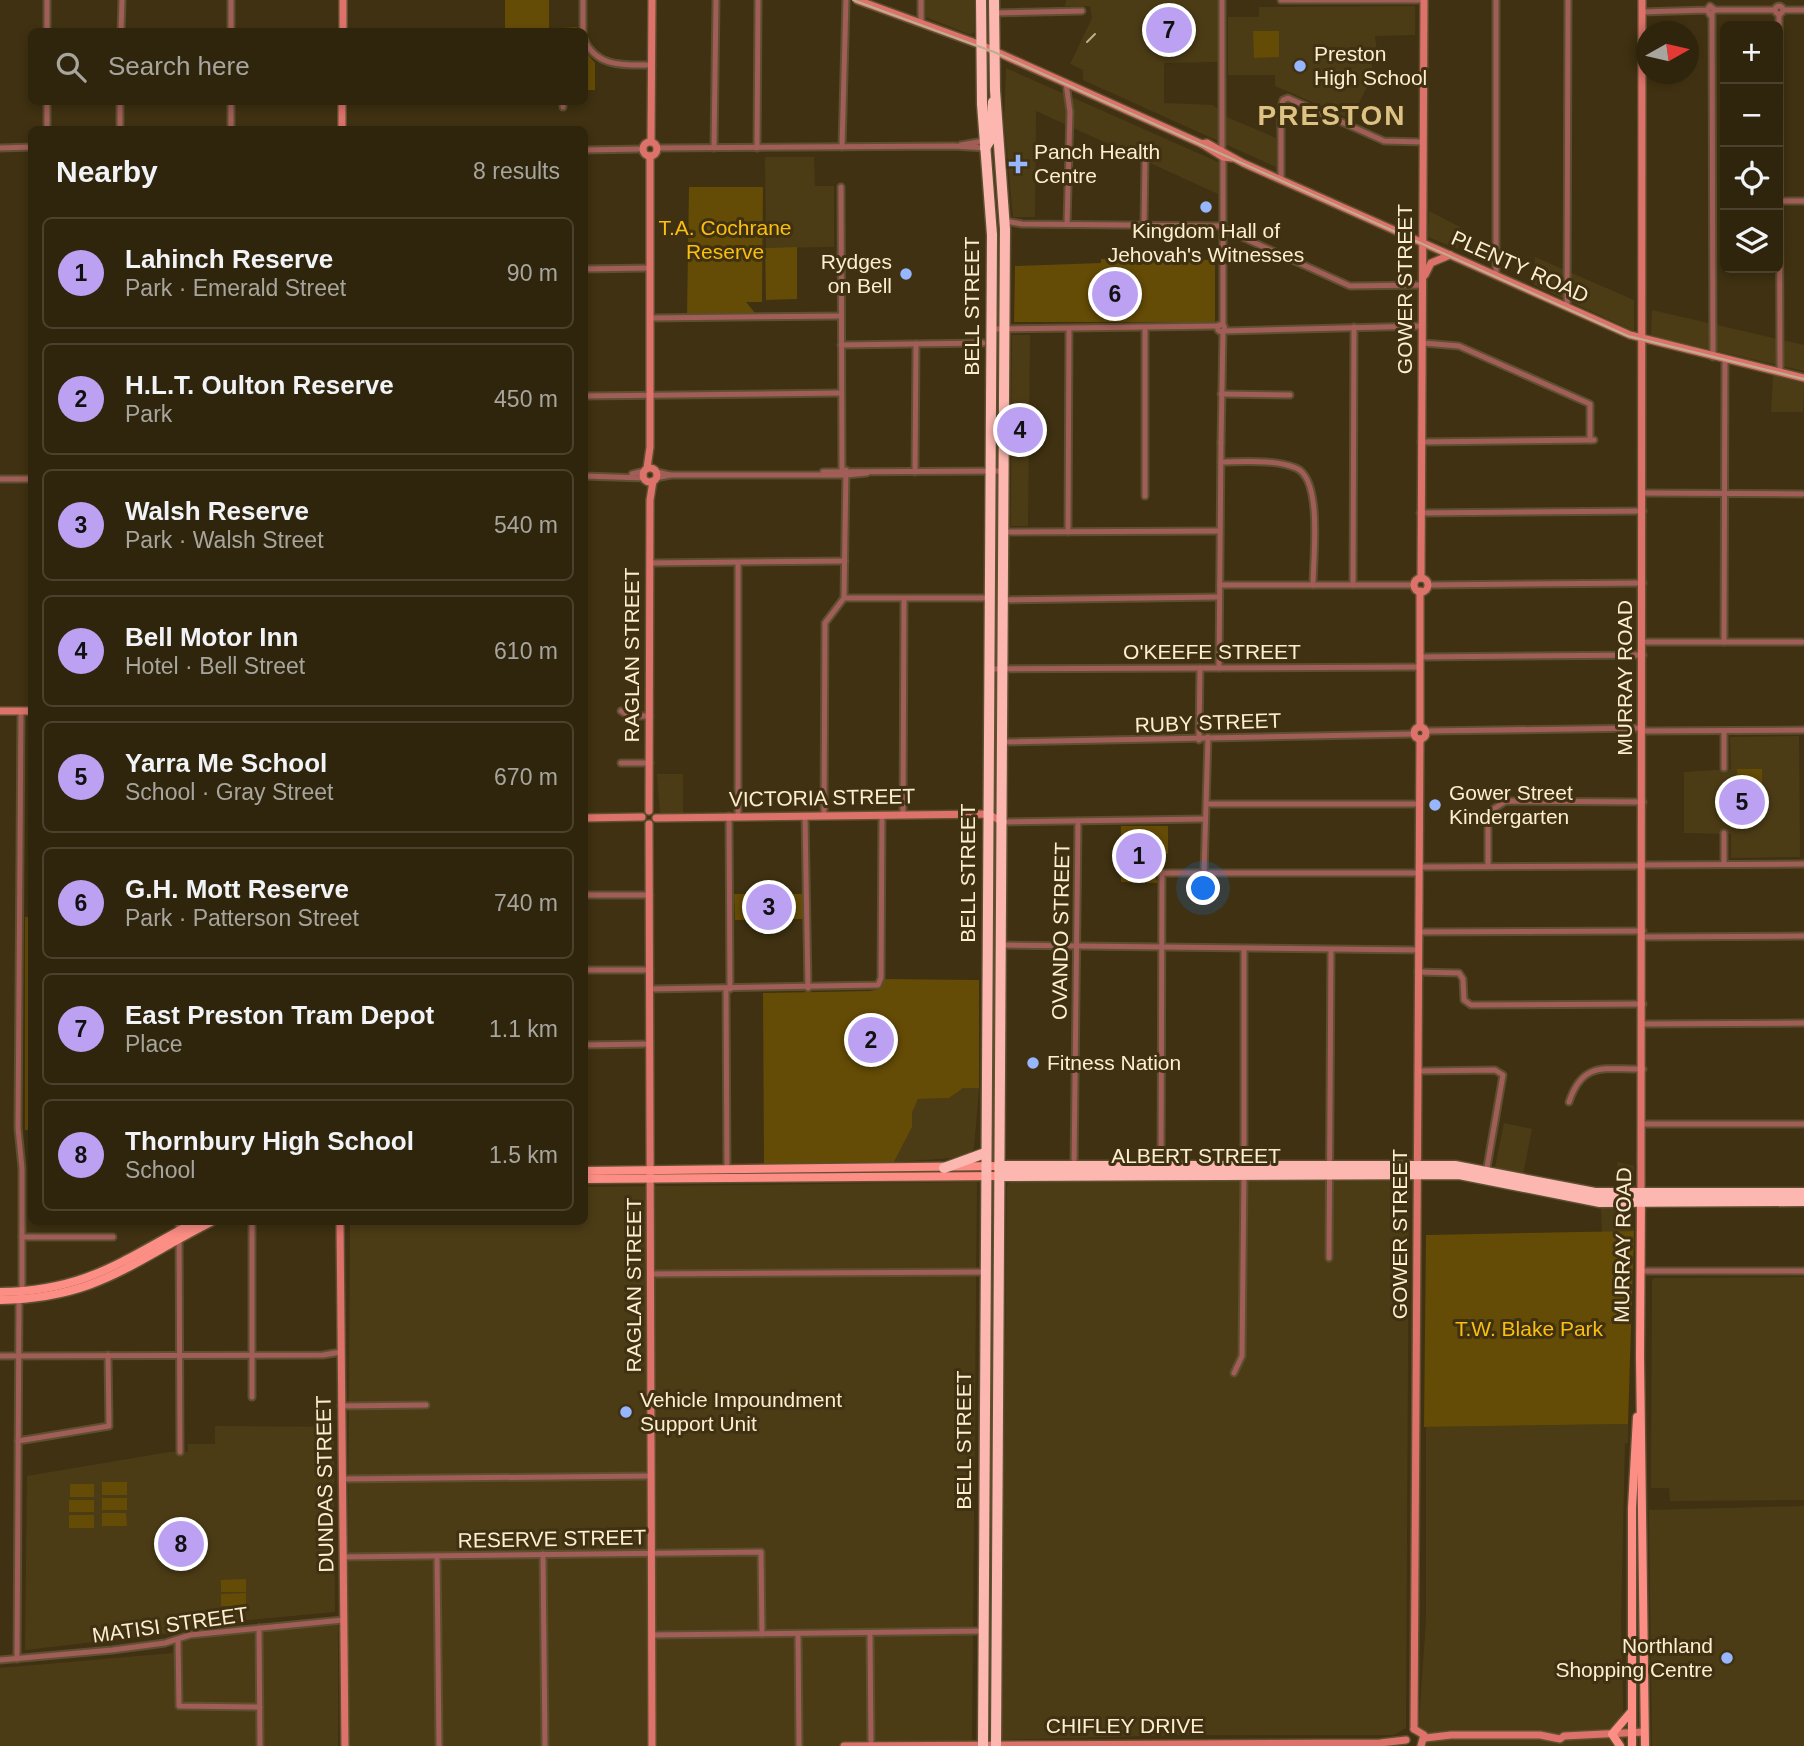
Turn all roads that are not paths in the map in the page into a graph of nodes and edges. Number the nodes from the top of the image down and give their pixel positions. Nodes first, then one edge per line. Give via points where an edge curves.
1 (47, 0) edge
2 (122, 0) edge
3 (231, 0) edge
4 (343, 0) edge
5 (583, 0) edge
6 (652, 0) edge
7 (716, 0) edge
8 (758, 0) edge
9 (846, 0) edge
10 (857, 0) edge
11 (921, 0) edge
12 (981, 0) edge
13 (994, 0) edge
14 (1223, 0) edge
15 (1424, 0) edge
16 (1496, 0) edge
17 (1568, 0) edge
18 (1642, 0) edge
19 (1281, 1) edge
20 (1712, 8) edge
21 (1779, 8) edge
22 (1804, 10) edge
23 (1082, 11) dead end
24 (1642, 12) junction
25 (994, 13) junction
26 (921, 23) junction
27 (47, 28) edge
28 (121, 28) edge
29 (231, 28) edge
30 (342, 28) edge
31 (583, 28) edge
32 (981, 45) junction
33 (588, 46) edge
34 (994, 51) junction
35 (652, 65) junction
36 (1066, 83) junction
37 (1081, 90) junction
38 (995, 96) junction
39 (47, 105) edge
40 (120, 105) edge
41 (231, 105) edge
42 (342, 105) edge
43 (1070, 112) junction
44 (47, 126) edge
45 (120, 126) edge
46 (231, 126) edge
47 (342, 126) edge
48 (650, 141) junction
49 (1423, 142) junction
50 (986, 144) junction
51 (28, 147) edge
52 (842, 147) junction
53 (1780, 147) edge
54 (0, 148) edge
55 (657, 148) junction
56 (714, 148) junction
57 (757, 148) junction
58 (643, 149) junction
59 (588, 150) edge
60 (1223, 153) junction
61 (650, 156) junction
62 (1000, 158) junction
63 (1145, 159) dead end
64 (1281, 179) junction
65 (841, 187) dead end
66 (1783, 201) edge
67 (1804, 201) edge
68 (1780, 210) edge
69 (1067, 224) junction
70 (1005, 225) junction
71 (1144, 225) junction
72 (1222, 227) junction
73 (1423, 243) junction
74 (1450, 255) junction
75 (650, 268) junction
76 (588, 269) edge
77 (1496, 275) junction
78 (1423, 283) junction
79 (1567, 307) junction
80 (841, 316) junction
81 (650, 318) junction
82 (1423, 326) junction
83 (1354, 327) junction
84 (1221, 328) junction
85 (991, 329) junction
86 (1004, 329) junction
87 (1069, 329) junction
88 (1145, 329) junction
89 (1642, 340) junction
90 (982, 343) dead end
91 (1423, 343) junction
92 (916, 344) junction
93 (841, 345) junction
94 (1713, 357) junction
95 (1725, 359) junction
96 (1780, 372) junction
97 (1804, 378) edge
98 (841, 393) junction
99 (1221, 394) junction
100 (650, 395) junction
101 (1290, 395) dead end
102 (588, 396) edge
103 (1421, 442) junction
104 (1222, 462) junction
105 (1003, 471) junction
106 (915, 472) junction
107 (990, 472) junction
108 (842, 473) junction
109 (588, 475) edge
110 (650, 475) junction
111 (0, 479) edge
112 (28, 479) edge
113 (1643, 493) junction
114 (1724, 494) junction
115 (1803, 494) edge
116 (1144, 496) dead end
117 (1643, 511) junction
118 (1420, 513) junction
119 (1220, 531) junction
120 (1003, 532) junction
121 (1068, 532) junction
122 (845, 561) junction
123 (738, 562) junction
124 (650, 563) junction
125 (1421, 578) junction
126 (1643, 583) junction
127 (1353, 584) junction
128 (1220, 585) junction
129 (1313, 585) junction
130 (1428, 585) junction
131 (1417, 588) junction
132 (1219, 597) junction
133 (844, 598) junction
134 (989, 598) junction
135 (904, 599) junction
136 (1003, 600) junction
137 (1643, 642) junction
138 (1724, 642) junction
139 (1803, 642) edge
140 (1643, 655) junction
141 (1420, 657) junction
142 (1420, 667) junction
143 (1200, 668) junction
144 (1219, 668) junction
145 (989, 669) junction
146 (1003, 669) junction
147 (0, 711) edge
148 (21, 711) junction
149 (28, 711) edge
150 (621, 711) dead end
151 (650, 716) junction
152 (1424, 728) junction
153 (1643, 729) junction
154 (1804, 730) edge
155 (1724, 731) junction
156 (1208, 737) junction
157 (1417, 737) junction
158 (1199, 740) junction
159 (1003, 742) junction
160 (650, 762) junction
161 (621, 763) dead end
162 (1724, 768) dead end
163 (1643, 802) junction
164 (1208, 804) junction
165 (1419, 804) junction
166 (649, 811) junction
167 (988, 814) junction
168 (882, 815) junction
169 (903, 815) junction
170 (738, 816) junction
171 (805, 816) junction
172 (824, 816) junction
173 (642, 817) junction
174 (729, 817) junction
175 (588, 818) edge
176 (656, 818) junction
177 (1203, 819) junction
178 (1078, 821) junction
179 (1003, 822) junction
180 (649, 824) junction
181 (1724, 833) dead end
182 (1724, 864) junction
183 (1804, 864) edge
184 (1488, 865) junction
185 (1643, 865) junction
186 (1419, 870) junction
187 (1204, 873) junction
188 (588, 895) edge
189 (650, 895) junction
190 (1419, 933) junction
191 (1643, 934) junction
192 (1804, 936) edge
193 (1002, 946) junction
194 (1077, 946) junction
195 (1162, 948) junction
196 (1331, 950) junction
197 (1419, 950) junction
198 (1244, 952) junction
199 (650, 970) junction
200 (588, 971) edge
201 (1418, 972) junction
202 (808, 988) junction
203 (650, 989) junction
204 (728, 989) junction
205 (1643, 1004) junction
206 (1804, 1023) edge
207 (1643, 1024) junction
208 (650, 1044) junction
209 (588, 1045) edge
210 (1643, 1069) junction
211 (1419, 1071) junction
212 (1000, 1079) junction
213 (985, 1099) junction
214 (1569, 1102) dead end
215 (1643, 1124) junction
216 (1804, 1124) edge
217 (985, 1153) junction
218 (1074, 1167) junction
219 (22, 1168) junction
220 (28, 1168) edge
221 (944, 1168) junction
222 (727, 1170) junction
223 (588, 1171) edge
224 (985, 1171) junction
225 (1000, 1171) junction
226 (1161, 1171) junction
227 (1244, 1171) junction
228 (1329, 1171) junction
229 (1417, 1171) junction
230 (924, 1172) junction
231 (1060, 1172) junction
232 (754, 1173) junction
233 (707, 1174) junction
234 (651, 1175) junction
235 (1486, 1176) junction
236 (588, 1179) edge
237 (1804, 1193) edge
238 (1741, 1197) junction
239 (1641, 1198) junction
240 (1804, 1201) edge
241 (199, 1225) edge
242 (252, 1225) edge
243 (340, 1225) edge
244 (179, 1230) edge
245 (22, 1237) junction
246 (113, 1237) dead end
247 (1329, 1258) dead end
248 (1640, 1271) junction
249 (985, 1272) junction
250 (1804, 1272) edge
251 (651, 1274) junction
252 (0, 1292) edge
253 (21, 1296) junction
254 (0, 1300) edge
255 (984, 1348) junction
256 (998, 1348) junction
257 (341, 1352) junction
258 (108, 1355) junction
259 (179, 1355) junction
260 (252, 1355) junction
261 (0, 1356) edge
262 (19, 1356) junction
263 (1640, 1356) junction
264 (1234, 1373) dead end
265 (252, 1396) dead end
266 (426, 1405) dead end
267 (341, 1406) junction
268 (18, 1441) junction
269 (180, 1452) dead end
270 (652, 1476) junction
271 (342, 1479) junction
272 (1632, 1508) junction
273 (1644, 1508) junction
274 (984, 1527) junction
275 (997, 1527) junction
276 (652, 1553) junction
277 (543, 1554) junction
278 (437, 1556) junction
279 (344, 1557) junction
280 (984, 1596) junction
281 (997, 1596) junction
282 (343, 1620) junction
283 (259, 1628) junction
284 (984, 1632) junction
285 (870, 1633) junction
286 (762, 1634) junction
287 (798, 1634) junction
288 (652, 1635) junction
289 (178, 1640) junction
290 (17, 1659) junction
291 (0, 1660) edge
292 (260, 1707) junction
293 (1631, 1712) junction
294 (1414, 1729) junction
295 (1644, 1732) junction
296 (1631, 1733) junction
297 (1612, 1734) junction
298 (1423, 1742) edge
299 (1409, 1743) edge
300 (983, 1745) edge
301 (996, 1745) edge
302 (1108, 1745) edge
303 (260, 1746) edge
304 (345, 1746) edge
305 (439, 1746) edge
306 (545, 1746) edge
307 (652, 1746) edge
308 (799, 1746) edge
309 (844, 1746) edge
310 (871, 1746) edge
311 (1620, 1746) edge
312 (1632, 1746) edge
313 (1645, 1746) edge

1 - 27 street
2 - 28 street
3 - 29 street
4 - 30 street
5 - 31 street
6 - 35 street
7 - 56 street
8 - 57 street
9 - 52 street
10 - 26 street, PLENTY ROAD
11 - 26 street
12 - 32 highway, BELL STREET
13 - 25 highway, BELL STREET
14 - 60 street
15 - 19 street
15 - 49 street, GOWER STREET
16 - 77 street
17 - 79 street
18 - 24 street, MURRAY ROAD
20 - 21 street
20 - 24 street
20 - 94 street
21 - 22 street
21 - 53 street
23 - 25 street
24 - 89 street, MURRAY ROAD
25 - 34 highway, BELL STREET
26 - 32 street, PLENTY ROAD
32 - 34 street, PLENTY ROAD
32 - 50 highway, BELL STREET
33 - 35 street via 610,64
34 - 36 street, PLENTY ROAD
34 - 38 highway, BELL STREET
35 - 48 street
36 - 37 street, PLENTY ROAD
36 - 43 street
37 - 43 street via 1073,94
37 - 60 street, PLENTY ROAD
38 - 50 highway
38 - 62 highway, BELL STREET
39 - 44 street
40 - 45 street
41 - 46 street
42 - 47 street
43 - 69 street
48 - 55 street
48 - 58 street
49 - 64 street via 1384,142 1288,98 1280,108
49 - 73 street, GOWER STREET
50 - 52 street
50 - 62 highway
50 - 85 highway, BELL STREET via 992,215
51 - 54 street
52 - 57 street
55 - 56 street
55 - 61 street
56 - 57 street
58 - 59 street
58 - 61 street
60 - 64 street, PLENTY ROAD
60 - 72 street
61 - 75 street, RAGLAN STREET
62 - 70 highway, BELL STREET
63 - 71 street
64 - 73 street, PLENTY ROAD
65 - 80 street
66 - 67 street
68 - 96 street
69 - 70 street
69 - 71 street
70 - 86 highway, BELL STREET
71 - 72 street
72 - 78 street via 1350,286
72 - 84 street
73 - 74 street, PLENTY ROAD
73 - 78 street, GOWER STREET
74 - 77 street, PLENTY ROAD
74 - 78 street via 1431,263
75 - 76 street
75 - 81 street, RAGLAN STREET
77 - 79 street, PLENTY ROAD
78 - 82 street, GOWER STREET
79 - 89 street, PLENTY ROAD
80 - 81 street
80 - 93 street
81 - 100 street, RAGLAN STREET
82 - 83 street
82 - 91 street, GOWER STREET
83 - 84 street
83 - 127 street
84 - 88 street
84 - 99 street
85 - 86 street
85 - 107 highway, BELL STREET
86 - 87 street
86 - 105 highway, BELL STREET
87 - 88 street
87 - 121 street
88 - 116 street
89 - 94 street, PLENTY ROAD
89 - 113 street, MURRAY ROAD
90 - 92 street
91 - 103 street, GOWER STREET
91 - 103 street via 1459,346 1590,404 1592,440
92 - 93 street
92 - 106 street
93 - 98 street
94 - 95 street, PLENTY ROAD
95 - 96 street, PLENTY ROAD
95 - 114 street
96 - 97 street, PLENTY ROAD
98 - 100 street
98 - 108 street
99 - 101 street
99 - 104 street
100 - 102 street
100 - 110 street, RAGLAN STREET
103 - 118 street, GOWER STREET
104 - 119 street
104 - 129 street via 1284,464 1309,479
105 - 107 street
105 - 120 highway, BELL STREET
106 - 107 street
106 - 108 street
107 - 134 highway, BELL STREET
108 - 110 street
108 - 122 street
109 - 110 street
110 - 124 street, RAGLAN STREET
111 - 112 street
113 - 114 street
113 - 117 street, MURRAY ROAD
114 - 115 street
114 - 138 street
117 - 118 street
117 - 126 street, MURRAY ROAD
118 - 125 street, GOWER STREET
119 - 121 street
119 - 128 street
120 - 121 street
120 - 136 highway, BELL STREET
122 - 123 street
122 - 133 street
123 - 124 street
123 - 170 street
124 - 151 street, RAGLAN STREET
125 - 130 street
125 - 131 street
126 - 130 street
126 - 137 street, MURRAY ROAD
127 - 129 street
127 - 131 street
128 - 129 street
128 - 132 street
130 - 131 street
131 - 141 street
132 - 136 street
132 - 144 street
133 - 135 street
133 - 172 street via 825,623
134 - 135 street
134 - 145 highway, BELL STREET
135 - 169 street
136 - 146 highway, BELL STREET
137 - 138 street
137 - 140 street, MURRAY ROAD
138 - 139 street
140 - 141 street
140 - 153 street, MURRAY ROAD
141 - 142 street
142 - 144 street, O'KEEFE STREET
142 - 152 street
143 - 144 street, O'KEEFE STREET
143 - 146 street, O'KEEFE STREET
143 - 158 street
145 - 146 street, O'KEEFE STREET
145 - 167 highway, BELL STREET
146 - 159 highway, BELL STREET
147 - 148 street
148 - 149 street
148 - 219 street via 24,873 18,1138
150 - 151 street via 629,716
151 - 160 street, RAGLAN STREET
152 - 153 street
152 - 157 street via 1426,736
153 - 155 street
153 - 163 street, MURRAY ROAD
154 - 155 street
155 - 162 street
156 - 157 street, RUBY STREET
156 - 158 street, RUBY STREET
156 - 164 street
157 - 165 street, GOWER STREET
158 - 159 street, RUBY STREET
159 - 179 highway, BELL STREET
160 - 161 street
160 - 166 street, RAGLAN STREET
163 - 184 street via 1506,801 1492,810 1488,823
163 - 185 street, MURRAY ROAD
164 - 165 street
164 - 177 street
165 - 186 street, GOWER STREET
166 - 173 street
166 - 176 street
167 - 169 street, VICTORIA STREET
167 - 179 street
167 - 213 highway, BELL STREET
168 - 169 street, VICTORIA STREET
168 - 172 street, VICTORIA STREET
168 - 202 street via 881,978 878,985 866,987
170 - 171 street, VICTORIA STREET
170 - 174 street, VICTORIA STREET
171 - 172 street, VICTORIA STREET
171 - 202 street
173 - 175 street
173 - 180 street
174 - 176 street, VICTORIA STREET
174 - 204 street
176 - 180 street
177 - 178 street
177 - 187 street
178 - 179 street
178 - 194 street, OVANDO STREET
179 - 193 highway, BELL STREET
180 - 189 street, RAGLAN STREET
181 - 182 street
182 - 183 street
182 - 185 street
184 - 185 street
184 - 186 street
185 - 191 street, MURRAY ROAD
186 - 187 street
186 - 190 street, GOWER STREET
187 - 195 street via 1162,873
188 - 189 street
189 - 199 street, RAGLAN STREET
190 - 191 street
190 - 197 street, GOWER STREET
191 - 192 street
191 - 205 street, MURRAY ROAD
193 - 194 street
193 - 212 highway, BELL STREET
194 - 195 street
194 - 218 street, OVANDO STREET
195 - 198 street
195 - 226 street
196 - 197 street
196 - 198 street
196 - 228 street
197 - 201 street, GOWER STREET
198 - 227 street
199 - 200 street
199 - 203 street, RAGLAN STREET
201 - 205 street via 1459,973 1464,1000 1471,1006
201 - 211 street, GOWER STREET
202 - 204 street
203 - 204 street
203 - 208 street, RAGLAN STREET
204 - 222 street
205 - 207 street, MURRAY ROAD
206 - 207 street
207 - 210 street, MURRAY ROAD
208 - 209 street
208 - 234 street, RAGLAN STREET
210 - 214 street via 1592,1070 1577,1082
210 - 215 street, MURRAY ROAD
211 - 229 street, GOWER STREET
211 - 235 street via 1496,1070 1503,1075
212 - 213 highway
212 - 225 highway, BELL STREET
213 - 217 highway, BELL STREET
215 - 216 street
215 - 239 street, MURRAY ROAD
217 - 221 highway
217 - 224 highway, BELL STREET
218 - 226 highway, ALBERT STREET
218 - 231 highway, ALBERT STREET
219 - 220 street
219 - 245 street
221 - 224 main road, ALBERT STREET
221 - 230 main road, ALBERT STREET
222 - 232 main road, ALBERT STREET
222 - 233 main road, ALBERT STREET
223 - 234 main road, ALBERT STREET
224 - 225 main road, ALBERT STREET
224 - 230 main road, ALBERT STREET
224 - 249 highway, BELL STREET
225 - 231 highway, ALBERT STREET
225 - 256 highway, BELL STREET
226 - 227 highway, ALBERT STREET
226 - 231 highway, ALBERT STREET
227 - 228 highway, ALBERT STREET
227 - 264 street via 1242,1356
228 - 229 highway, ALBERT STREET
228 - 247 street
229 - 235 highway, ALBERT STREET
229 - 294 street, GOWER STREET
230 - 232 main road, ALBERT STREET
232 - 233 main road, ALBERT STREET
233 - 234 main road, ALBERT STREET
234 - 236 main road, ALBERT STREET
234 - 251 street, RAGLAN STREET
235 - 239 highway, ALBERT STREET via 1600,1202
237 - 238 highway, ALBERT STREET
238 - 239 highway, ALBERT STREET
238 - 240 highway, ALBERT STREET
239 - 248 main road, MURRAY ROAD
241 - 244 main road
242 - 260 street
243 - 257 street, DUNDAS STREET
244 - 253 main road via 108,1280 69,1292
244 - 259 street
245 - 246 street
245 - 253 street
248 - 250 street
248 - 263 main road, MURRAY ROAD
249 - 251 street
249 - 255 highway, BELL STREET
251 - 270 street, RAGLAN STREET
252 - 253 main road
253 - 254 main road
253 - 262 street
255 - 256 highway
255 - 274 highway, BELL STREET
256 - 275 highway, BELL STREET
257 - 260 street
257 - 267 street, DUNDAS STREET
258 - 259 street
258 - 262 street
258 - 268 street via 109,1426
259 - 260 street
259 - 269 street
260 - 265 street
261 - 262 street
262 - 268 street
263 - 272 main road, MURRAY ROAD
263 - 273 main road, MURRAY ROAD
266 - 267 street
267 - 271 street, DUNDAS STREET
268 - 290 street
270 - 271 street
270 - 276 street, RAGLAN STREET
271 - 279 street, DUNDAS STREET
272 - 273 main road
272 - 293 main road, MURRAY ROAD
273 - 295 main road, MURRAY ROAD
274 - 275 highway
274 - 280 highway, BELL STREET
275 - 281 highway, BELL STREET
276 - 277 street, RESERVE STREET
276 - 286 street, RESERVE STREET via 761,1552
276 - 288 street, RAGLAN STREET
277 - 278 street, RESERVE STREET
277 - 306 street
278 - 279 street, RESERVE STREET
278 - 305 street
279 - 282 street, DUNDAS STREET
280 - 281 highway
280 - 284 highway, BELL STREET
281 - 301 highway, BELL STREET
282 - 283 street, MATISI STREET
282 - 304 street, DUNDAS STREET
283 - 289 street, MATISI STREET
283 - 292 street
284 - 285 street
284 - 300 highway, BELL STREET
285 - 287 street
285 - 310 street
286 - 287 street
286 - 288 street
287 - 308 street
288 - 307 street, RAGLAN STREET
289 - 290 street, MATISI STREET
289 - 292 street via 179,1706
290 - 291 street, MATISI STREET
292 - 303 street
293 - 296 main road, MURRAY ROAD
293 - 297 main road
294 - 298 street via 1420,1730
294 - 299 street via 1407,1734
295 - 296 street
295 - 313 main road, MURRAY ROAD
296 - 297 street
296 - 312 main road, MURRAY ROAD
297 - 298 street via 1560,1739 1451,1735
297 - 311 main road
299 - 302 street, CHIFLEY DRIVE
300 - 301 street, CHIFLEY DRIVE
300 - 310 street, CHIFLEY DRIVE
301 - 302 street, CHIFLEY DRIVE
309 - 310 street, CHIFLEY DRIVE

